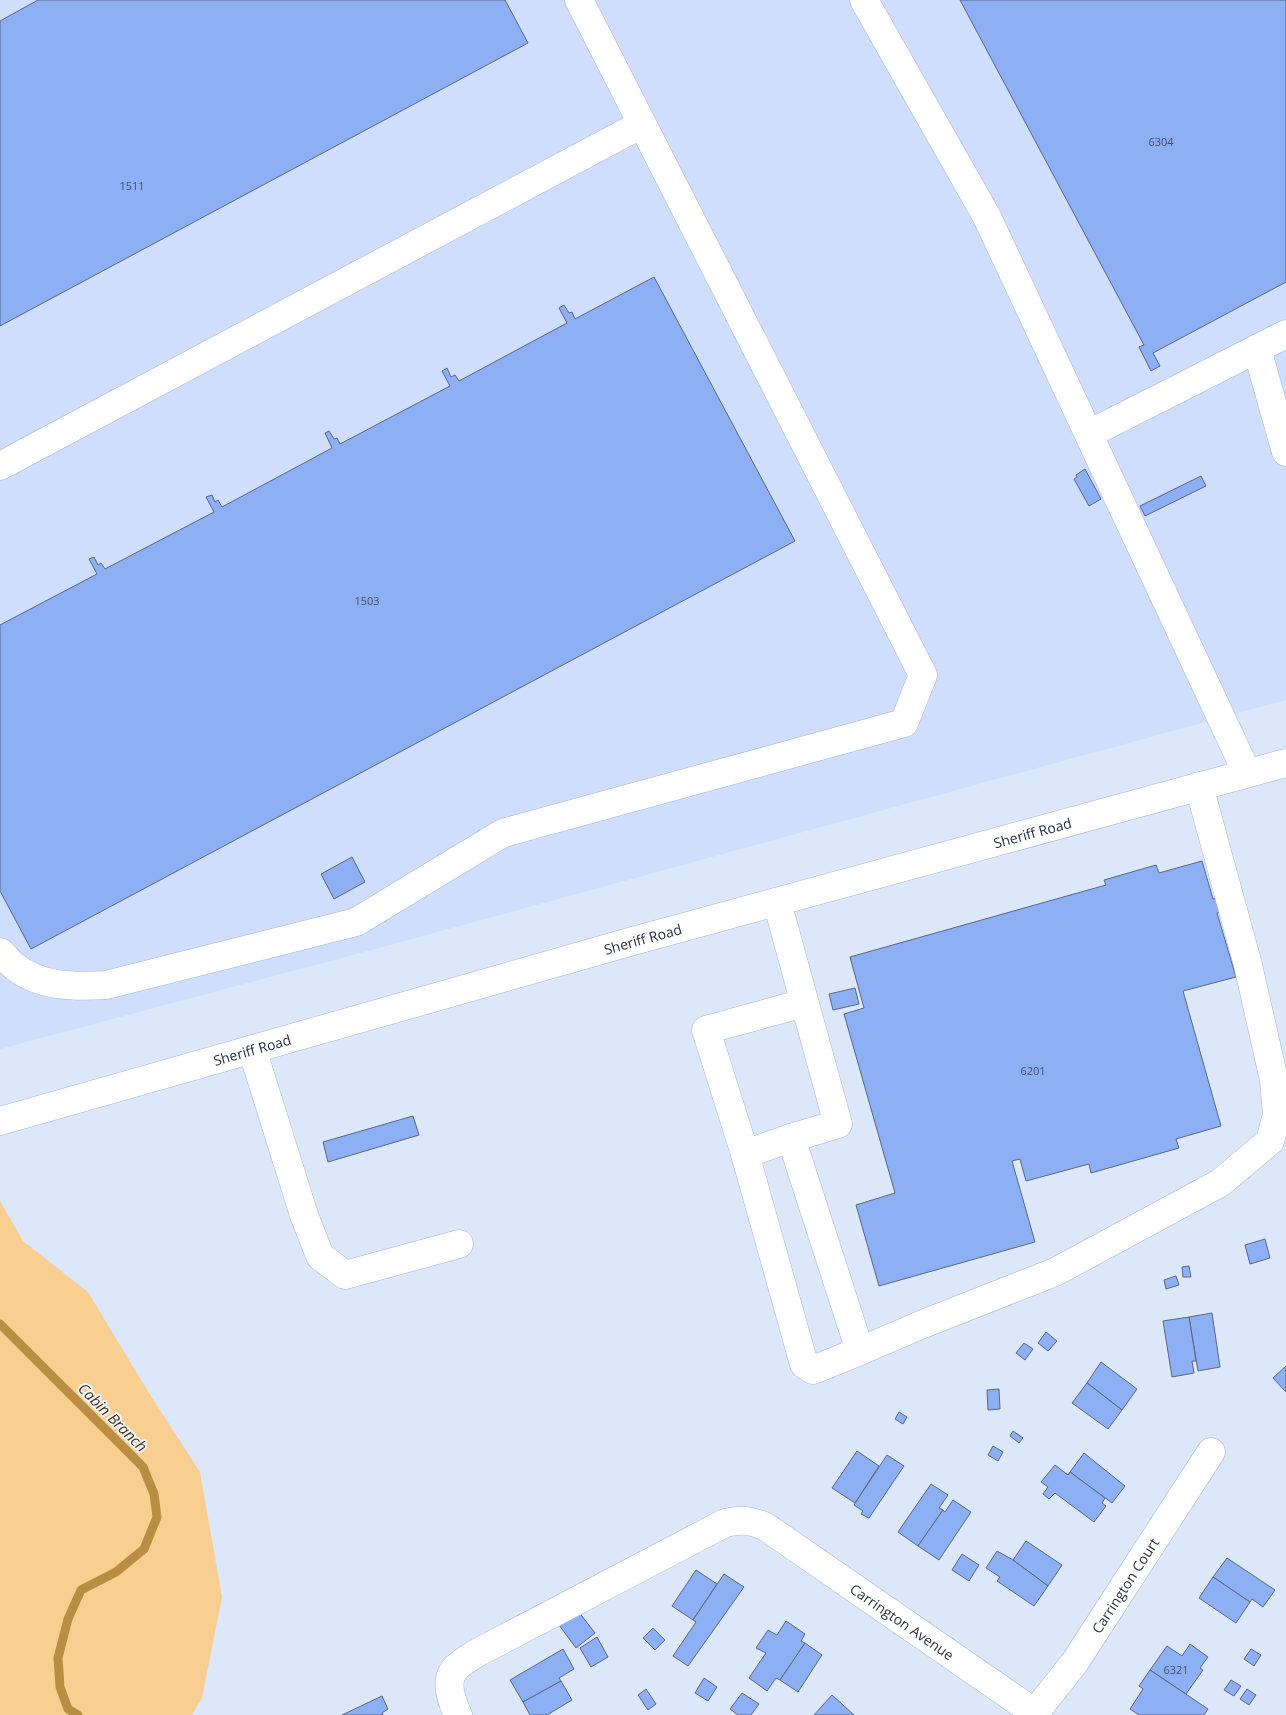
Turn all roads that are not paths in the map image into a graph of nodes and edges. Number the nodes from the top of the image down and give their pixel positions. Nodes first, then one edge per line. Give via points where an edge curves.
1 (579, 0) edge
2 (864, 0) edge
3 (642, 124) junction
4 (1286, 334) edge
5 (1257, 349) junction
6 (1089, 434) junction
7 (1286, 452) edge
8 (0, 466) edge
9 (1286, 763) edge
10 (1247, 773) junction
11 (1199, 786) junction
12 (776, 902) junction
13 (0, 952) edge
14 (804, 1003) junction
15 (252, 1049) junction
16 (0, 1121) edge
17 (791, 1138) junction
18 (745, 1154) junction
19 (459, 1244) dead end
20 (860, 1351) junction
21 (1211, 1452) dead end
22 (457, 1713) edge
23 (1035, 1714) edge

1 - 3 main road
2 - 6 main road via 987,217
3 - 8 main road
3 - 13 main road via 923,675 904,723 503,833 356,922 318,932 106,985 80,987 42,982 15,967
4 - 5 main road
5 - 6 main road
5 - 7 main road
6 - 10 main road
9 - 10 main road, Sheriff Road
10 - 11 main road, Sheriff Road
11 - 12 main road, Sheriff Road
11 - 20 main road via 1248,965 1274,1080 1277,1115 1270,1142 1220,1183 1055,1272
12 - 14 main road
12 - 15 main road, Sheriff Road
14 - 17 main road via 838,1124
14 - 18 main road via 706,1030
15 - 16 main road, Sheriff Road
15 - 19 main road via 320,1256 346,1275
17 - 18 main road
17 - 20 main road
18 - 20 main road via 804,1364 813,1370
21 - 23 main road, Carrington Court via 1075,1662
22 - 23 main road, Carrington Avenue via 450,1694 451,1677 458,1665 724,1523 742,1519 766,1527

